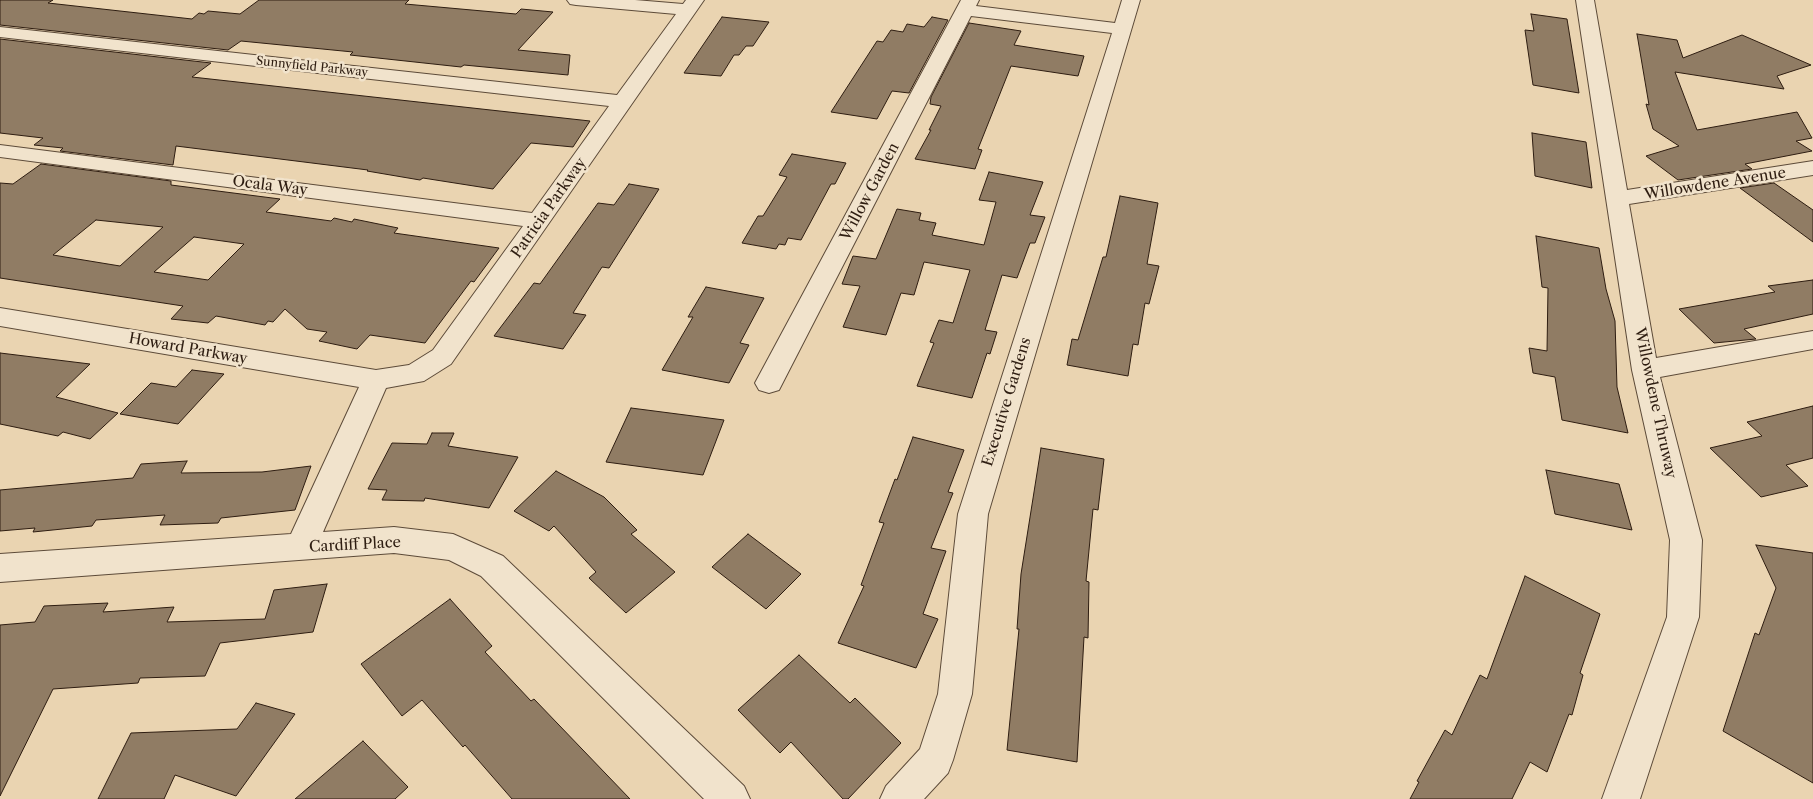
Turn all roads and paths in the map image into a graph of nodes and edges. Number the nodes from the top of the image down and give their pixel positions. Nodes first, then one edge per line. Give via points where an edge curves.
1 (576, 0) edge
2 (1131, 0) edge
3 (1585, 0) edge
4 (691, 5) edge
5 (968, 5) edge
6 (1122, 28) junction
7 (0, 32) edge
8 (624, 102) junction
9 (0, 151) edge
10 (1813, 168) edge
11 (1616, 199) junction
12 (540, 221) junction
13 (0, 317) edge
14 (1813, 340) edge
15 (1645, 370) junction
16 (376, 380) junction
17 (769, 383) dead end
18 (300, 548) junction
19 (0, 568) edge
20 (731, 799) edge
21 (900, 799) edge
22 (1622, 799) edge

1 - 4 street
2 - 6 street, Executive Gardens
3 - 11 street, Willowdene Thruway
4 - 8 street, Patricia Parkway
5 - 6 street
5 - 17 street, Willow Garden
6 - 21 street, Executive Gardens via 973,514 955,694 935,760
7 - 8 street, Sunnyfield Parkway
8 - 12 street, Patricia Parkway
9 - 12 street, Ocala Way
10 - 11 street, Willowdene Avenue
11 - 15 street, Willowdene Thruway
12 - 16 street, Patricia Parkway via 442,357 415,374
13 - 16 street, Howard Parkway
14 - 15 street
15 - 22 street, Willowdene Thruway via 1686,540 1683,617
16 - 18 street
18 - 19 street, Cardiff Place
18 - 20 street, Cardiff Place via 394,540 453,547 492,566

